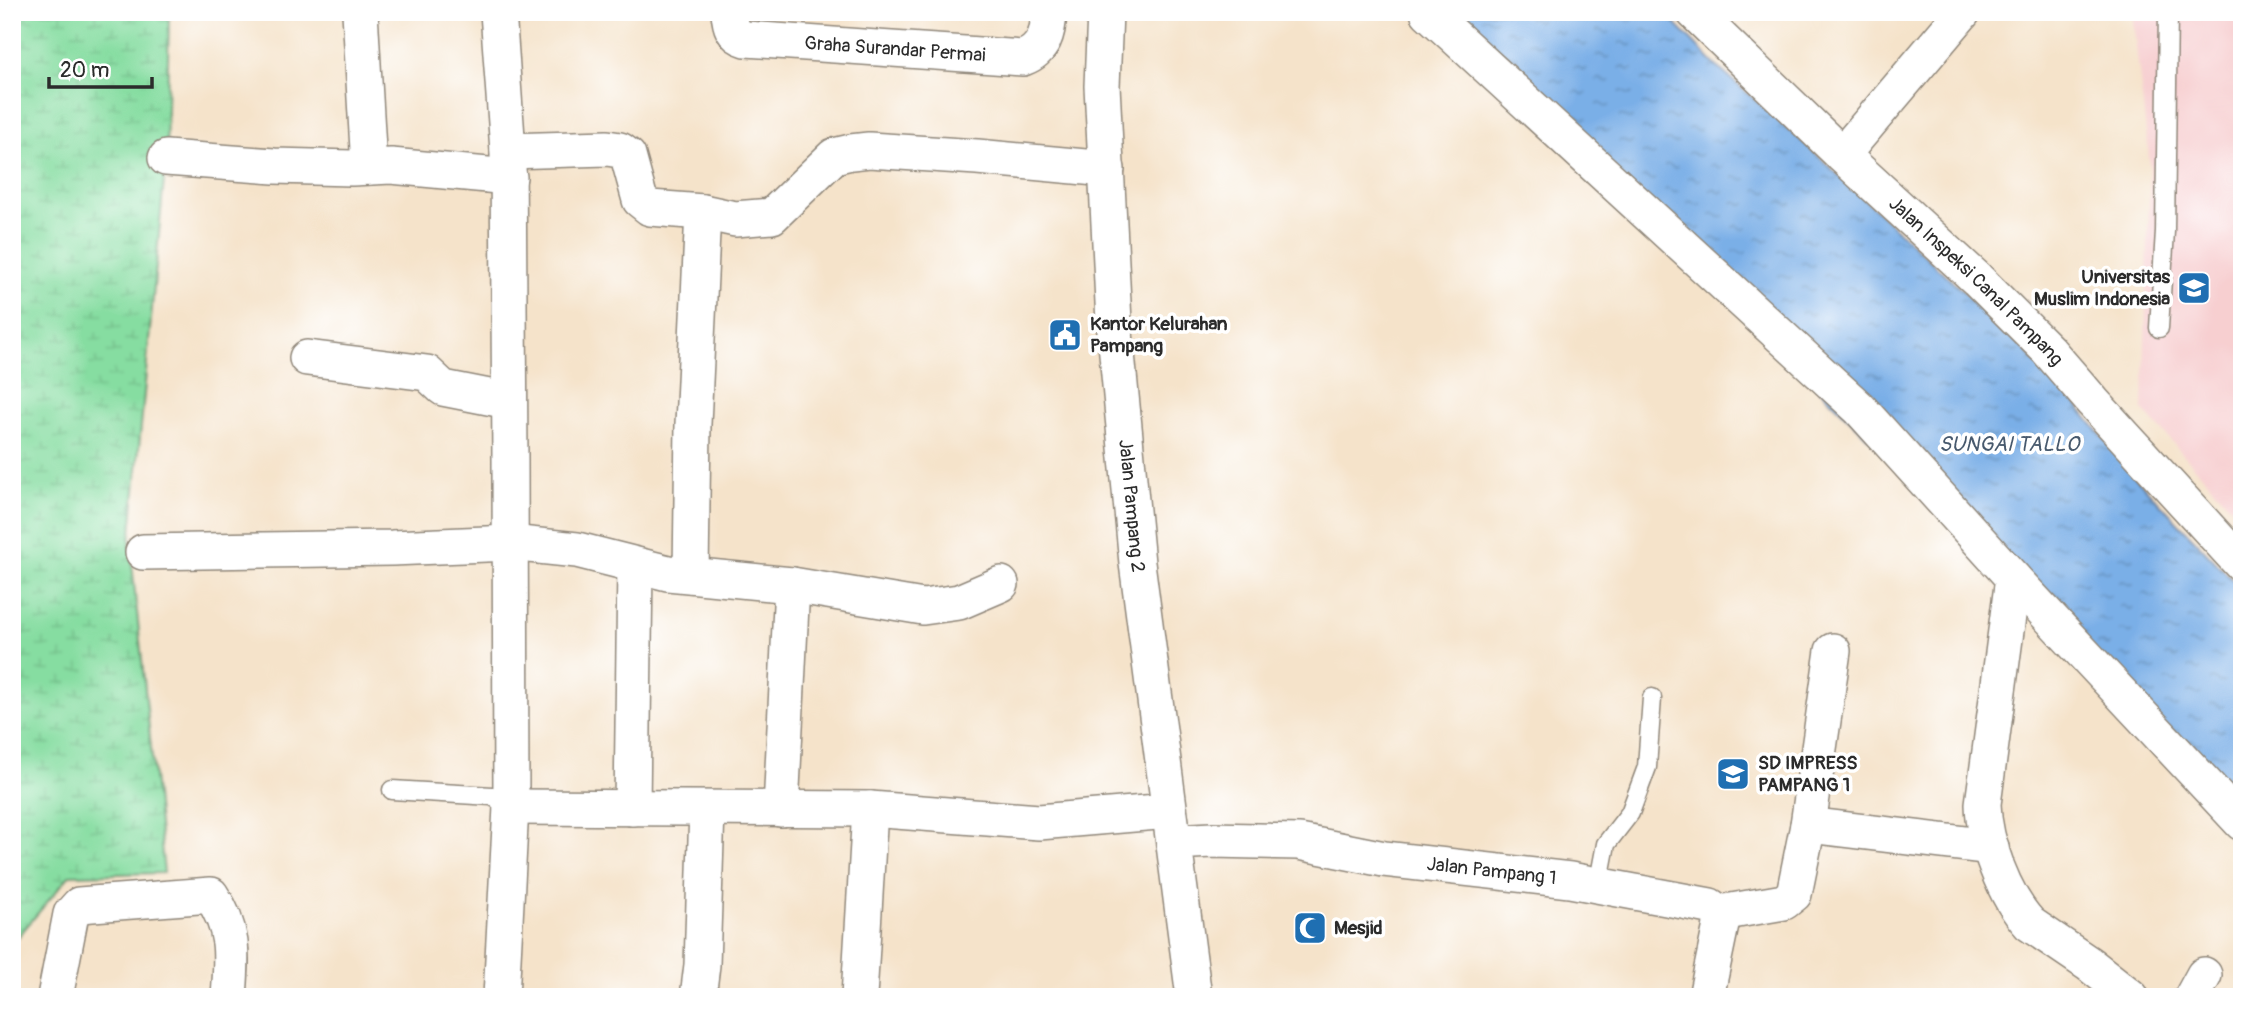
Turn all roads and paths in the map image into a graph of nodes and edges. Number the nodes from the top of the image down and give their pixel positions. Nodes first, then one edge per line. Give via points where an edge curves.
1 (360, 12) edge
2 (498, 12) edge
3 (729, 12) edge
4 (1049, 12) edge
5 (1105, 12) edge
6 (1428, 12) edge
7 (1694, 12) edge
8 (1963, 12) edge
9 (2168, 12) edge
10 (1842, 155) junction
11 (166, 158) dead end
12 (508, 164) junction
13 (369, 167) junction
14 (1107, 169) junction
15 (703, 212) junction
16 (2160, 328) dead end
17 (307, 358) dead end
18 (509, 401) junction
19 (510, 542) junction
20 (143, 552) dead end
21 (635, 565) junction
22 (2242, 565) edge
23 (691, 575) junction
24 (2013, 578) junction
25 (1001, 584) dead end
26 (792, 585) junction
27 (1833, 651) dead end
28 (1652, 698) dead end
29 (392, 790) dead end
30 (511, 807) junction
31 (632, 808) junction
32 (707, 809) junction
33 (781, 809) junction
34 (870, 809) junction
35 (2242, 823) edge
36 (1808, 825) junction
37 (1171, 826) junction
38 (1991, 846) junction
39 (1598, 886) junction
40 (1720, 913) junction
41 (55, 997) edge
42 (229, 997) edge
43 (501, 997) edge
44 (698, 997) edge
45 (859, 997) edge
46 (1194, 997) edge
47 (1706, 997) edge
48 (2131, 997) edge

1 - 13 street
2 - 12 street
3 - 4 street, Graha Surandar Permai via 732,30 746,40 1023,58 1040,47 1048,32
5 - 14 street, Jalan Pampang 2 via 1102,86
6 - 24 street via 1859,408
7 - 10 street, Jalan Inspeksi Canal Pampang
8 - 10 street
9 - 16 lane
10 - 22 street, Jalan Inspeksi Canal Pampang via 2048,350
11 - 13 street
12 - 13 street
12 - 15 street via 607,148 620,150 628,156 640,200 650,208
12 - 18 street
14 - 15 street via 869,150 834,156 772,216 735,219
14 - 37 street, Jalan Pampang 2 via 1114,322 1137,563
15 - 23 street
17 - 18 street via 427,373 443,388
18 - 19 street
19 - 20 street
19 - 21 street via 577,550
19 - 30 street
21 - 23 street
21 - 31 street
23 - 26 street
24 - 35 street
24 - 38 street via 1983,804
25 - 26 street via 959,602 923,607
26 - 33 street
27 - 36 street
28 - 39 lane via 1647,767 1630,813 1606,844
29 - 30 lane via 492,796
30 - 31 street, Jalan Pampang 1
30 - 43 street
31 - 32 street, Jalan Pampang 1
32 - 33 street, Jalan Pampang 1
32 - 44 street
33 - 34 street, Jalan Pampang 1
34 - 37 street, Jalan Pampang 1
34 - 45 street
36 - 38 street
36 - 40 street via 1792,898
37 - 39 street, Jalan Pampang 1 via 1212,839 1299,842 1384,859
37 - 46 street, Jalan Pampang 2
38 - 48 street via 2004,883 2030,924
39 - 40 street, Jalan Pampang 1 via 1710,906
40 - 47 street
41 - 42 street via 71,914 79,905 211,895 230,931

